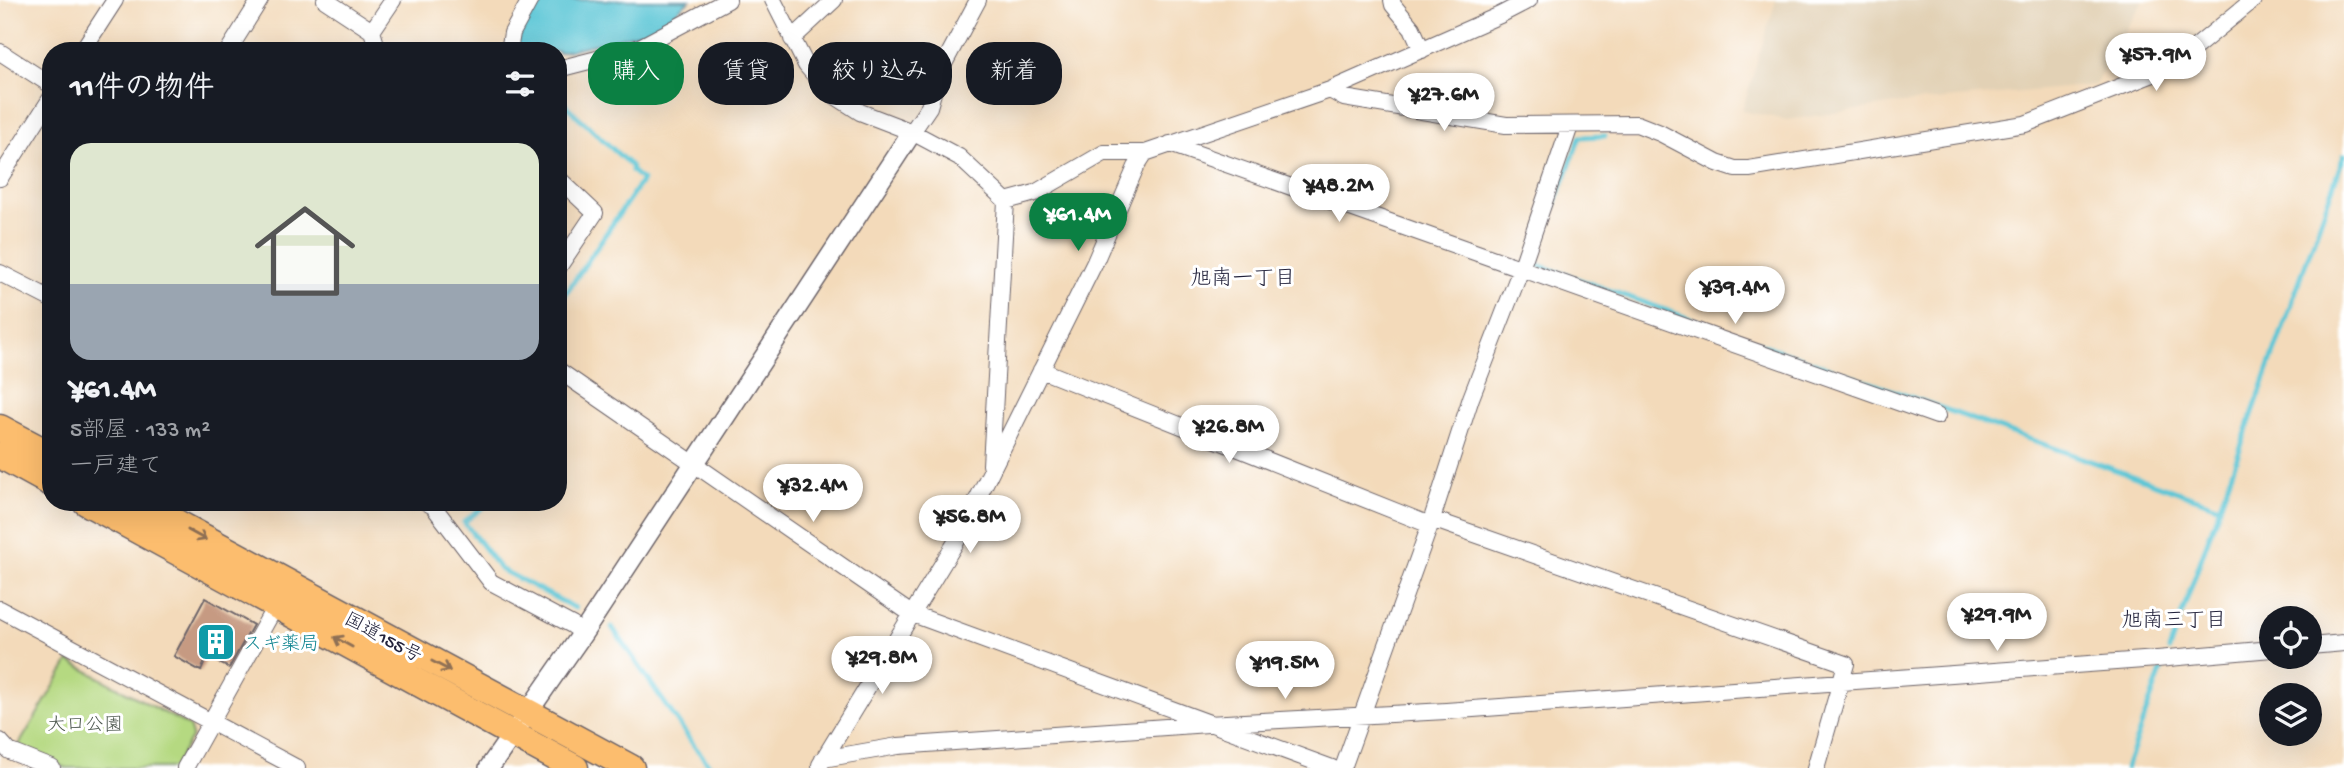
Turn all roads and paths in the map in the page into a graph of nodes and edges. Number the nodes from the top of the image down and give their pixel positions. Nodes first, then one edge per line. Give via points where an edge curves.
1 (115, 0) edge
2 (260, 0) edge
3 (325, 0) edge
4 (393, 0) edge
5 (530, 0) edge
6 (728, 0) edge
7 (773, 0) edge
8 (834, 0) edge
9 (978, 0) edge
10 (1392, 0) edge
11 (1529, 0) edge
12 (2253, 0) edge
13 (372, 32) junction
14 (792, 39) junction
15 (88, 42) edge
16 (234, 42) edge
17 (375, 42) edge
18 (510, 42) edge
19 (1422, 50) junction
20 (0, 52) edge
21 (567, 67) edge
22 (42, 79) edge
23 (1330, 90) junction
24 (42, 112) edge
25 (1570, 126) junction
26 (912, 132) junction
27 (1170, 144) junction
28 (1145, 153) junction
29 (0, 178) edge
30 (567, 187) edge
31 (1006, 201) junction
32 (567, 255) edge
33 (1521, 269) junction
34 (0, 273) edge
35 (42, 294) edge
36 (1041, 370) junction
37 (567, 376) edge
38 (1937, 416) dead end
39 (0, 428) edge
40 (42, 450) edge
41 (3, 462) edge
42 (695, 465) junction
43 (990, 474) junction
44 (42, 479) edge
45 (103, 511) edge
46 (155, 511) edge
47 (437, 511) edge
48 (1431, 522) junction
49 (276, 605) junction
50 (0, 609) edge
51 (911, 613) junction
52 (583, 634) junction
53 (2344, 643) edge
54 (2322, 645) edge
55 (2259, 650) edge
56 (1840, 682) junction
57 (528, 713) junction
58 (1363, 715) junction
59 (211, 722) junction
60 (1209, 724) junction
61 (512, 735) junction
62 (0, 741) edge
63 (820, 764) edge
64 (52, 768) edge
65 (185, 768) edge
66 (297, 768) edge
67 (489, 768) edge
68 (575, 768) edge
69 (631, 768) edge
70 (1332, 768) edge
71 (1343, 768) edge
72 (1816, 768) edge

1 - 15 street
2 - 16 street
3 - 13 street
4 - 13 street
5 - 18 street
6 - 21 street via 636,49
7 - 14 street
8 - 14 street
9 - 26 street via 938,75 929,107
10 - 19 street
11 - 19 street
12 - 25 street via 2158,72 2025,124 1749,169 1717,163 1637,124
13 - 17 street
14 - 26 street via 806,65 844,104
19 - 23 street
20 - 22 street
23 - 25 street via 1344,98 1507,125
23 - 27 street
24 - 29 street
25 - 33 street
26 - 31 street via 960,158
26 - 42 street
27 - 28 street
27 - 33 street
28 - 31 street via 1104,153 1035,193
28 - 36 street
30 - 32 street via 595,213
31 - 43 street
33 - 38 street
33 - 48 street via 1471,398
34 - 35 street
36 - 43 street
36 - 48 street
37 - 42 street
39 - 40 highway
41 - 44 highway
42 - 51 street
42 - 52 street
43 - 51 street via 956,542
45 - 49 highway, 国道155号
46 -> 57 highway, 国道155号
47 - 52 street via 491,582
48 - 56 street via 1846,664
48 - 58 street
49 - 59 street
61 -> 49 highway, 国道155号
50 - 59 street
51 - 60 street
51 - 63 street
52 - 57 street
53 - 54 street
55 - 56 street
56 - 58 street
56 - 72 street
57 - 61 street
57 - 69 highway, 国道155号
58 - 60 street
58 - 71 street
59 - 65 street
59 - 66 street
60 - 63 street via 898,746
60 - 70 street
61 - 67 street
61 - 68 highway, 国道155号
62 - 64 street via 9,751

